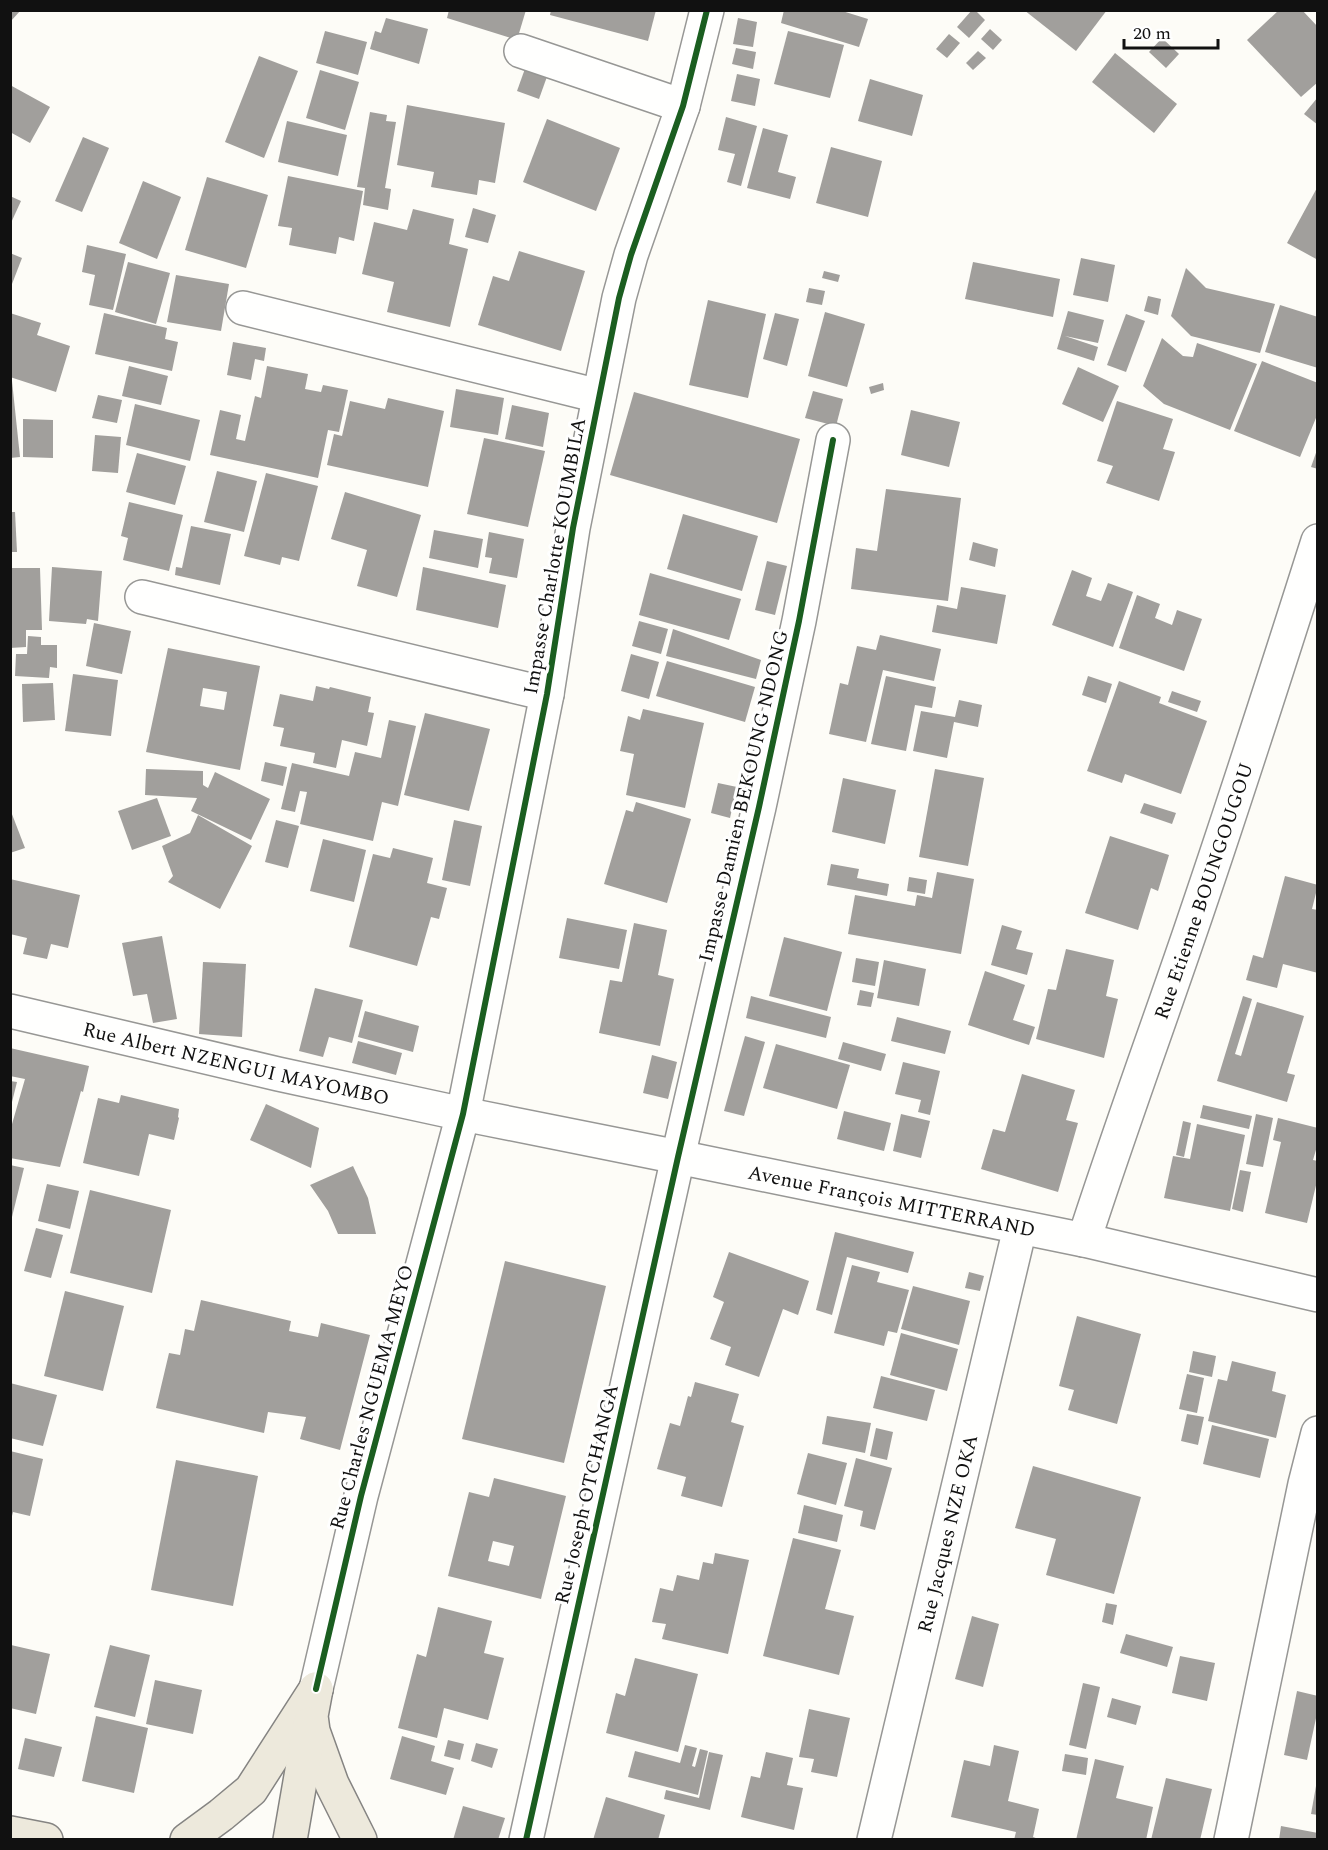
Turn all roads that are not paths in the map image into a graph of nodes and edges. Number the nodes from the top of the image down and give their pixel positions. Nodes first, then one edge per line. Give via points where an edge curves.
1 (706, 10) edge
2 (521, 51) dead end
3 (683, 106) junction
4 (243, 308) dead end
5 (599, 396) junction
6 (833, 440) dead end
7 (1317, 541) edge
8 (142, 597) dead end
9 (547, 694) junction
10 (10, 1011) edge
11 (463, 1114) junction
12 (678, 1157) junction
13 (1020, 1228) junction
14 (1084, 1240) junction
15 (1317, 1295) edge
16 (1317, 1433) edge
17 (316, 1689) junction
18 (10, 1833) edge
19 (46, 1839) edge
20 (187, 1839) edge
21 (290, 1839) edge
22 (360, 1839) edge
23 (526, 1839) edge
24 (874, 1839) edge
25 (1230, 1839) edge

1 - 3 street, Impasse Charlotte KOUMBILA
2 - 3 street
3 - 5 street, Impasse Charlotte KOUMBILA via 631,255
4 - 5 street
5 - 9 street, Impasse Charlotte KOUMBILA
6 - 12 street, Impasse Damien BEKOUNG NDONG via 800,621
7 - 14 street, Rue Etienne BOUNGOUGOU via 1280,663
8 - 9 street
9 - 11 street, Impasse Charlotte KOUMBILA
10 - 11 street, Rue Albert NZENGUI MAYOMBO
11 - 12 street, Avenue François MITTERRAND
11 - 17 street, Rue Charles NGUEMA MEYO via 361,1496
12 - 13 street, Avenue François MITTERRAND
12 - 23 street, Rue Joseph OTCHANGA
13 - 14 street, Avenue François MITTERRAND
13 - 24 street, Rue Jacques NZE OKA
14 - 15 street, Avenue François MITTERRAND
16 - 25 street
17 - 20 main road via 251,1790
17 - 21 main road, Rue Charles NGUEMA MEYO
17 - 22 main road via 311,1716 314,1731 332,1784
18 - 19 main road

